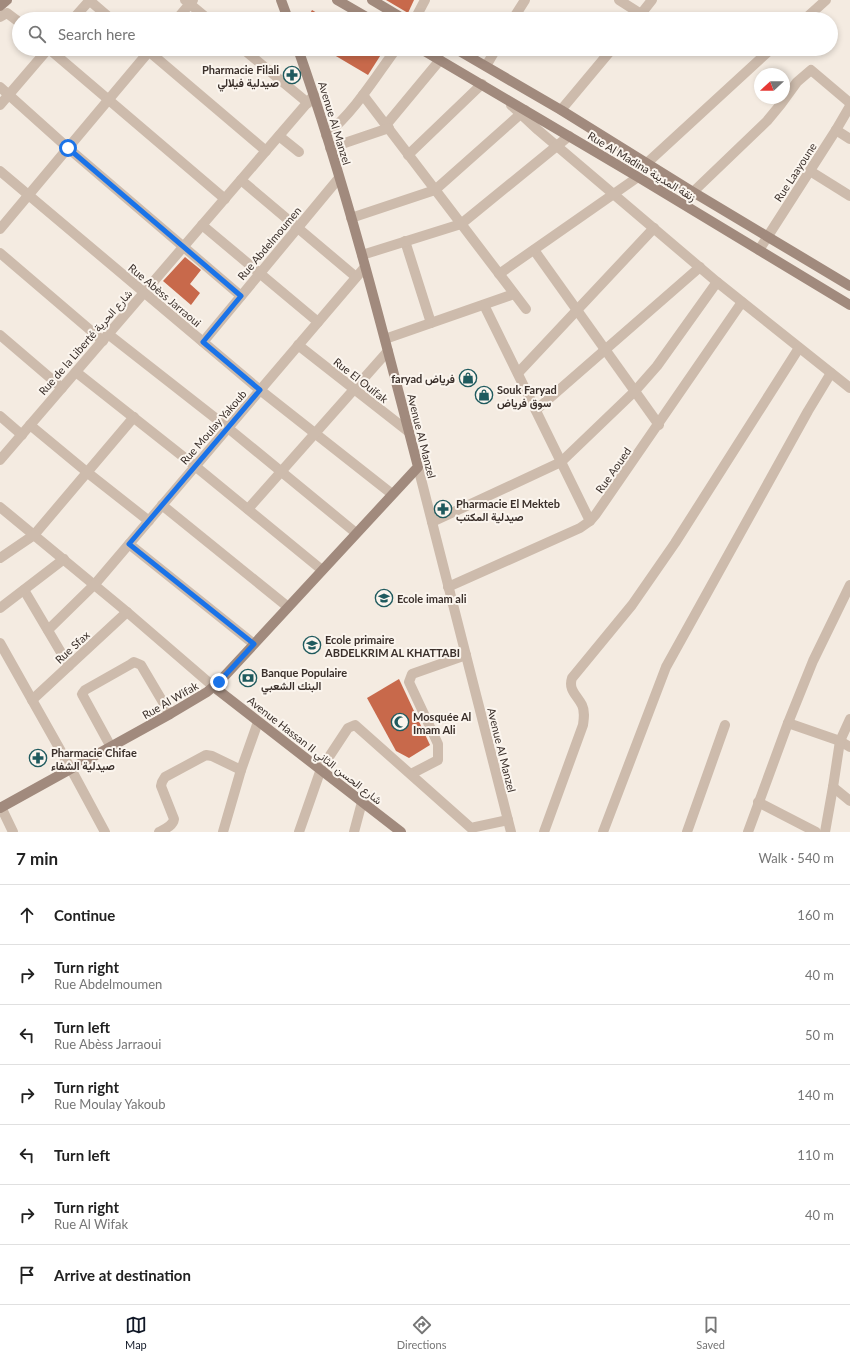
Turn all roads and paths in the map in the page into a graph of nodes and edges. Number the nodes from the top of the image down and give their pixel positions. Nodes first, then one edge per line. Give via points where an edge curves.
1 (7, 0) edge
2 (89, 0) edge
3 (281, 0) edge
4 (337, 0) edge
5 (372, 0) edge
6 (425, 0) edge
7 (525, 0) edge
8 (619, 0) edge
9 (652, 0) edge
10 (826, 0) edge
11 (190, 1) edge
12 (0, 6) edge
13 (79, 12) edge
14 (103, 12) edge
15 (182, 12) edge
16 (201, 12) edge
17 (285, 12) edge
18 (358, 12) edge
19 (392, 12) edge
20 (419, 12) edge
21 (518, 12) edge
22 (634, 12) edge
23 (642, 12) edge
24 (813, 12) edge
25 (12, 16) edge
26 (0, 17) edge
27 (43, 56) edge
28 (57, 56) edge
29 (144, 56) edge
30 (156, 56) edge
31 (253, 56) edge
32 (300, 56) edge
33 (391, 56) edge
34 (433, 56) edge
35 (468, 56) edge
36 (492, 56) edge
37 (606, 56) edge
38 (764, 56) edge
39 (440, 60) junction
40 (486, 66) junction
41 (482, 84) junction
42 (0, 87) edge
43 (9, 95) junction
44 (363, 95) junction
45 (108, 99) junction
46 (311, 99) junction
47 (0, 105) edge
48 (850, 105) edge
49 (561, 110) junction
50 (523, 112) junction
51 (387, 127) junction
52 (836, 130) junction
53 (326, 135) junction
54 (279, 136) junction
55 (569, 136) junction
56 (850, 139) edge
57 (556, 146) junction
58 (68, 148) junction
59 (330, 148) junction
60 (266, 151) junction
61 (299, 152) dead end
62 (408, 154) junction
63 (647, 163) junction
64 (0, 171) edge
65 (810, 171) junction
66 (638, 177) junction
67 (339, 178) junction
68 (242, 180) junction
69 (435, 190) junction
70 (693, 192) junction
71 (613, 194) junction
72 (29, 195) junction
73 (850, 196) edge
74 (225, 199) junction
75 (350, 218) junction
76 (461, 224) junction
77 (202, 225) junction
78 (297, 228) junction
79 (654, 228) junction
80 (0, 229) edge
81 (768, 237) junction
82 (405, 241) junction
83 (184, 246) junction
84 (534, 250) junction
85 (759, 250) junction
86 (0, 253) edge
87 (362, 255) junction
88 (365, 267) junction
89 (700, 267) junction
90 (260, 274) junction
91 (499, 274) junction
92 (356, 278) junction
93 (717, 282) junction
94 (850, 286) edge
95 (144, 292) junction
96 (514, 294) junction
97 (241, 296) junction
98 (742, 302) junction
99 (484, 305) junction
100 (850, 305) edge
101 (526, 309) dead end
102 (577, 310) junction
103 (318, 322) junction
104 (431, 323) junction
105 (0, 335) edge
106 (106, 337) junction
107 (385, 339) junction
108 (203, 342) junction
109 (298, 345) junction
110 (800, 348) junction
111 (605, 350) junction
112 (388, 351) junction
113 (76, 372) junction
114 (518, 373) junction
115 (831, 373) junction
116 (62, 388) junction
117 (850, 388) edge
118 (260, 390) junction
119 (354, 390) junction
120 (635, 391) junction
121 (536, 410) junction
122 (0, 416) edge
123 (134, 417) junction
124 (30, 425) junction
125 (659, 425) junction
126 (228, 428) junction
127 (409, 432) junction
128 (315, 434) junction
129 (22, 435) junction
130 (0, 460) edge
131 (561, 462) junction
132 (195, 466) junction
133 (418, 467) junction
134 (281, 472) junction
135 (88, 473) junction
136 (392, 494) junction
137 (162, 505) junction
138 (248, 509) junction
139 (2, 510) edge
140 (149, 520) junction
141 (590, 521) junction
142 (432, 522) junction
143 (356, 533) junction
144 (34, 535) junction
145 (129, 544) junction
146 (0, 558) edge
147 (64, 560) junction
148 (322, 570) junction
149 (95, 584) junction
150 (850, 585) edge
151 (448, 587) junction
152 (24, 590) junction
153 (288, 607) junction
154 (0, 608) edge
155 (127, 612) junction
156 (48, 630) junction
157 (0, 643) edge
158 (254, 644) junction
159 (466, 655) junction
160 (69, 666) junction
161 (214, 687) junction
162 (32, 700) junction
163 (170, 714) junction
164 (850, 719) edge
165 (258, 722) junction
166 (788, 723) junction
167 (725, 725) dead end
168 (840, 741) junction
169 (111, 747) junction
170 (850, 747) edge
171 (71, 769) junction
172 (320, 769) junction
173 (241, 770) junction
174 (411, 774) junction
175 (833, 787) junction
176 (850, 801) edge
177 (362, 802) junction
178 (758, 802) junction
179 (1, 808) edge
180 (508, 820) junction
181 (13, 832) edge
182 (105, 832) edge
183 (159, 832) edge
184 (223, 832) edge
185 (299, 832) edge
186 (354, 832) edge
187 (401, 832) edge
188 (511, 832) edge
189 (544, 832) edge
190 (603, 832) edge
191 (686, 832) edge
192 (748, 832) edge
193 (816, 832) edge
194 (825, 832) edge

1 - 12 street
2 - 13 street
2 - 14 street
3 - 17 street
4 - 18 street
5 - 19 street
6 - 20 street
7 - 21 street
8 - 22 street
9 - 23 street
10 - 24 street
11 - 15 street
11 - 16 street
25 - 26 street via 8,13
27 - 43 street
28 - 45 street
29 - 45 street
30 - 60 street
31 - 46 street
32 - 46 street, Avenue Al Manzel
33 - 44 street
34 - 39 street, Rue Al Madina زنقة المدينة
35 - 40 street, Rue Al Madina زنقة المدينة
36 - 40 street
37 - 49 street
38 - 63 street
39 - 41 street, Rue Al Madina زنقة المدينة
39 - 51 street
40 - 49 street, Rue Al Madina زنقة المدينة
41 - 50 street, Rue Al Madina زنقة المدينة
41 - 62 street
42 - 43 street
43 - 47 street
43 - 58 street
44 - 51 street
44 - 53 street
45 - 58 street
45 - 74 street
46 - 53 street, Avenue Al Manzel
46 - 54 street, Rue de la Liberté شارع الحرية
48 - 52 street, Rue Laayoune
48 - 70 street via 811,70 797,82 767,121
49 - 63 street, Rue Al Madina زنقة المدينة
50 - 55 street, Rue Al Madina زنقة المدينة
50 - 57 street
50 - 69 street
51 - 59 street
51 - 62 street
52 - 56 street
52 - 65 street, Rue Laayoune
53 - 59 street, Avenue Al Manzel
54 - 60 street, Rue de la Liberté شارع الحرية
54 - 61 street
55 - 57 street
55 - 66 street, Rue Al Madina زنقة المدينة
57 - 71 street
57 - 76 street
58 - 72 street
58 - 83 street
59 - 67 street, Avenue Al Manzel
60 - 68 street, Rue de la Liberté شارع الحرية
62 - 69 street
63 - 70 street, Rue Al Madina زنقة المدينة
64 - 72 street, Rue Abèss Jarraoui
65 - 73 street
65 - 81 street, Rue Laayoune
66 - 71 street
66 - 85 street, Rue Al Madina زنقة المدينة
67 - 75 street, Avenue Al Manzel
67 - 78 street, Rue Abdelmoumen
68 - 74 street, Rue de la Liberté شارع الحرية
68 - 78 street
69 - 75 street
69 - 76 street
70 - 81 street, Rue Al Madina زنقة المدينة
71 - 79 street
71 - 84 street
72 - 80 street
72 - 95 street, Rue Abèss Jarraoui
74 - 77 street, Rue de la Liberté شارع الحرية
75 - 87 street, Avenue Al Manzel
76 - 82 street
76 - 91 street
77 - 83 street, Rue de la Liberté شارع الحرية
77 - 90 street
78 - 90 street, Rue Abdelmoumen
78 - 92 street
79 - 89 street
79 - 102 street
81 - 85 street, Rue Laayoune
81 - 94 street, Rue Al Madina زنقة المدينة
82 - 87 street
82 - 104 street
83 - 95 street, Rue de la Liberté شارع الحرية
83 - 97 street
84 - 91 street
84 - 102 street
85 - 100 street, Rue Al Madina زنقة المدينة
86 - 106 street
87 - 88 street, Avenue Al Manzel
88 - 92 street, Rue Moulay Yakoub
88 - 107 street, Avenue Al Manzel
89 - 93 street
89 - 111 street
90 - 97 street, Rue Abdelmoumen
90 - 103 street
91 - 96 street
92 - 103 street, Rue Moulay Yakoub
93 - 98 street
93 - 120 street via 657,366
95 - 106 street, Rue de la Liberté شارع الحرية
95 - 108 street, Rue Abèss Jarraoui
96 - 99 street
96 - 101 street
97 - 108 street, Rue Abdelmoumen
98 - 110 street
98 - 125 street, Rue Aoued
99 - 104 street
99 - 114 street
102 - 111 street
102 - 114 street
103 - 109 street, Rue Moulay Yakoub
104 - 107 street
105 - 116 street
106 - 113 street, Rue de la Liberté شارع الحرية
106 - 126 street
107 - 112 street, Avenue Al Manzel
108 - 118 street, Rue Abèss Jarraoui
109 - 118 street, Rue Moulay Yakoub
109 - 119 street, Rue El Ouifak
110 - 115 street
110 - 189 street via 676,543 632,605 572,678 571,687 582,705 583,725
111 - 120 street
111 - 121 street
112 - 119 street
112 - 127 street, Avenue Al Manzel
113 - 116 street, Rue de la Liberté شارع الحرية
113 - 123 street
114 - 121 street
115 - 117 street
115 - 190 street via 666,667
116 - 124 street, Rue de la Liberté شارع الحرية
118 - 126 street, Rue Moulay Yakoub
118 - 128 street, Rue Abèss Jarraoui
119 - 127 street, Rue El Ouifak
119 - 128 street
120 - 125 street
120 - 131 street
121 - 131 street
122 - 129 street
123 - 132 street
123 - 135 street
124 - 129 street, Rue de la Liberté شارع الحرية
124 - 135 street
125 - 141 street, Rue Aoued
126 - 132 street, Rue Moulay Yakoub
126 - 134 street
127 - 133 street, Avenue Al Manzel
128 - 134 street
128 - 136 street, Rue Abèss Jarraoui
129 - 130 street, Rue de la Liberté شارع الحرية
131 - 141 street
131 - 142 street
132 - 137 street, Rue Moulay Yakoub
132 - 138 street
133 - 136 street, Rue Al Wifak
133 - 142 street, Avenue Al Manzel
134 - 138 street
134 - 143 street
135 - 140 street
135 - 144 street
136 - 143 street, Rue Al Wifak
137 - 140 street, Rue Moulay Yakoub
137 - 153 street
138 - 148 street
139 - 144 street
140 - 145 street, Rue Moulay Yakoub
141 - 151 street, Rue Aoued via 580,528
142 - 151 street, Avenue Al Manzel
143 - 148 street, Rue Al Wifak
144 - 146 street
144 - 147 street
145 - 149 street, Rue Moulay Yakoub
145 - 158 street
147 - 149 street
147 - 152 street
148 - 153 street, Rue Al Wifak
149 - 155 street
149 - 156 street, Rue Moulay Yakoub
150 - 166 street via 813,661
151 - 159 street, Avenue Al Manzel
152 - 154 street
152 - 156 street
153 - 158 street, Rue Al Wifak
155 - 160 street, Rue Sfax
155 - 161 street
156 - 160 street
157 - 162 street
158 - 161 street, Rue Al Wifak
159 - 174 street via 412,674 409,682 438,744 438,760
159 - 180 street, Avenue Al Manzel
160 - 162 street, Rue Sfax
161 - 163 street, Rue Al Wifak
161 - 165 street, Avenue Hassan II شارع الحسن الثاني
162 - 171 street
163 - 169 street, Rue Al Wifak
163 - 169 street via 141,665 134,662 82,694
164 - 168 street
165 - 172 street, Avenue Hassan II شارع الحسن الثاني
165 - 173 street
166 - 168 street
166 - 178 street
167 - 191 street
168 - 170 street
168 - 175 street
169 - 171 street, Rue Al Wifak
171 - 179 street, Rue Al Wifak
171 - 182 street
172 - 174 street via 348,728 356,725
172 - 177 street, Avenue Hassan II شارع الحسن الثاني
172 - 185 street
173 - 183 street via 206,755 166,777 161,786 174,819 170,826
173 - 184 street
174 - 180 street via 471,828
175 - 176 street
175 - 194 street
177 - 186 street
177 - 187 street, Avenue Hassan II شارع الحسن الثاني
178 - 192 street
178 - 193 street
179 - 181 street
180 - 188 street, Avenue Al Manzel

